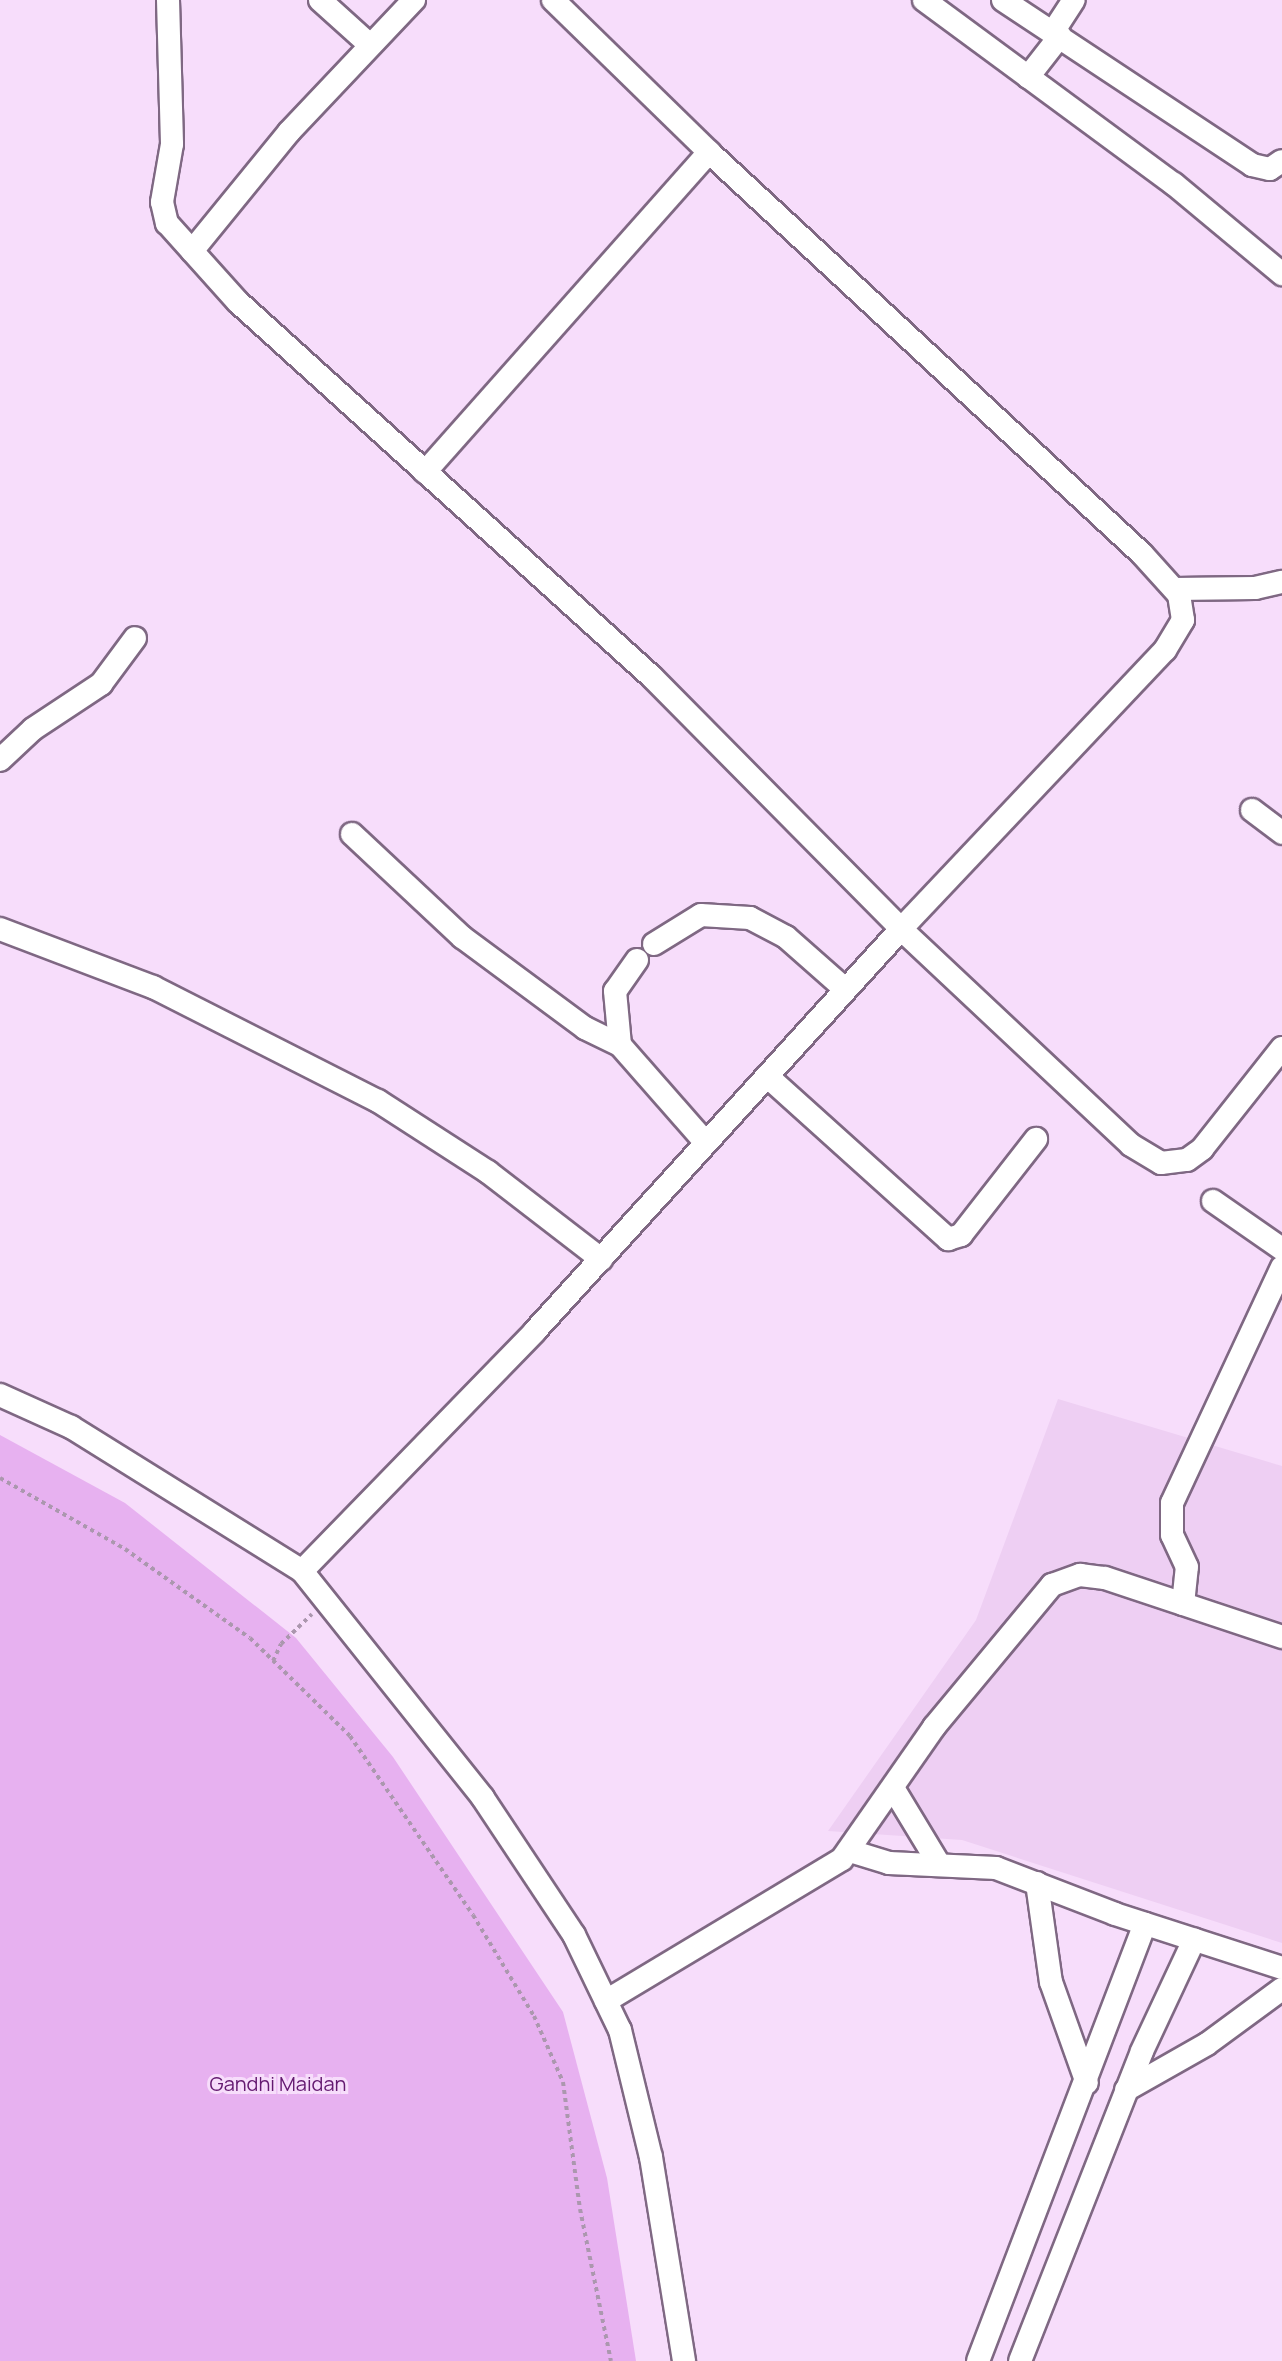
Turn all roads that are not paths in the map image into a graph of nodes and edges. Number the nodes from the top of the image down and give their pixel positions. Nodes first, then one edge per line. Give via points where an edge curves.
1 (168, 0) edge
2 (320, 0) edge
3 (414, 0) edge
4 (553, 0) edge
5 (924, 0) edge
6 (1003, 0) edge
7 (1074, 0) edge
8 (1056, 34) junction
9 (370, 45) junction
10 (1028, 77) junction
11 (709, 152) junction
12 (1282, 161) edge
13 (192, 251) junction
14 (1282, 274) edge
15 (425, 472) junction
16 (1282, 582) edge
17 (1175, 589) junction
18 (135, 638) dead end
19 (0, 760) edge
20 (1252, 810) dead end
21 (1282, 833) edge
22 (352, 834) dead end
23 (0, 929) edge
24 (901, 929) junction
25 (845, 989) junction
26 (620, 1045) junction
27 (1282, 1048) edge
28 (767, 1076) junction
29 (1036, 1139) dead end
30 (706, 1143) junction
31 (1213, 1201) dead end
32 (1282, 1249) edge
33 (601, 1259) junction
34 (1282, 1267) edge
35 (0, 1395) edge
36 (302, 1571) junction
37 (1183, 1604) junction
38 (1282, 1637) edge
39 (893, 1788) junction
40 (850, 1851) junction
41 (939, 1864) junction
42 (1037, 1883) junction
43 (1145, 1924) junction
44 (1194, 1940) junction
45 (1282, 1968) edge
46 (1282, 1989) edge
47 (606, 2001) junction
48 (1087, 2083) junction
49 (1126, 2090) junction
50 (684, 2361) edge
51 (978, 2361) edge
52 (1020, 2361) edge

1 - 13 street via 172,144 163,213
2 - 9 street
3 - 9 street
4 - 11 street
5 - 10 street
6 - 8 street
7 - 8 street
8 - 10 street
8 - 12 street via 1252,165 1270,169
9 - 13 street via 289,132
10 - 14 street via 1226,224
11 - 15 street
11 - 17 street
13 - 15 street via 238,302
15 - 24 street via 652,677
16 - 17 street via 1255,588
17 - 24 street via 1183,620 1165,650
18 - 19 street via 101,684 33,729
20 - 21 street
22 - 26 street via 462,937 585,1028
23 - 33 street via 153,987 378,1101 488,1172
24 - 25 street
24 - 27 street via 1131,1145 1161,1163 1187,1160 1202,1149
25 - 26 street via 786,937 750,918 701,915 646,952 615,991
25 - 28 street
26 - 30 street
28 - 29 street via 948,1239 961,1235
28 - 30 street
30 - 33 street
31 - 32 street
33 - 36 street
34 - 37 street via 1172,1503 1172,1535 1187,1567
35 - 36 street via 26,1403 98,1442
36 - 47 street via 492,1810 550,1895
37 - 38 street
37 - 39 street via 1090,1575 1052,1585 934,1727
39 - 40 street
39 - 41 street
40 - 41 street via 889,1863
40 - 47 street via 825,1873 651,1969
41 - 42 street via 996,1868
42 - 43 street
42 - 48 street via 1051,1982
43 - 44 street
43 - 48 street
44 - 45 street
44 - 49 street
46 - 49 street via 1207,2044
47 - 50 street via 620,2030 651,2157
48 - 51 street
49 - 52 street

